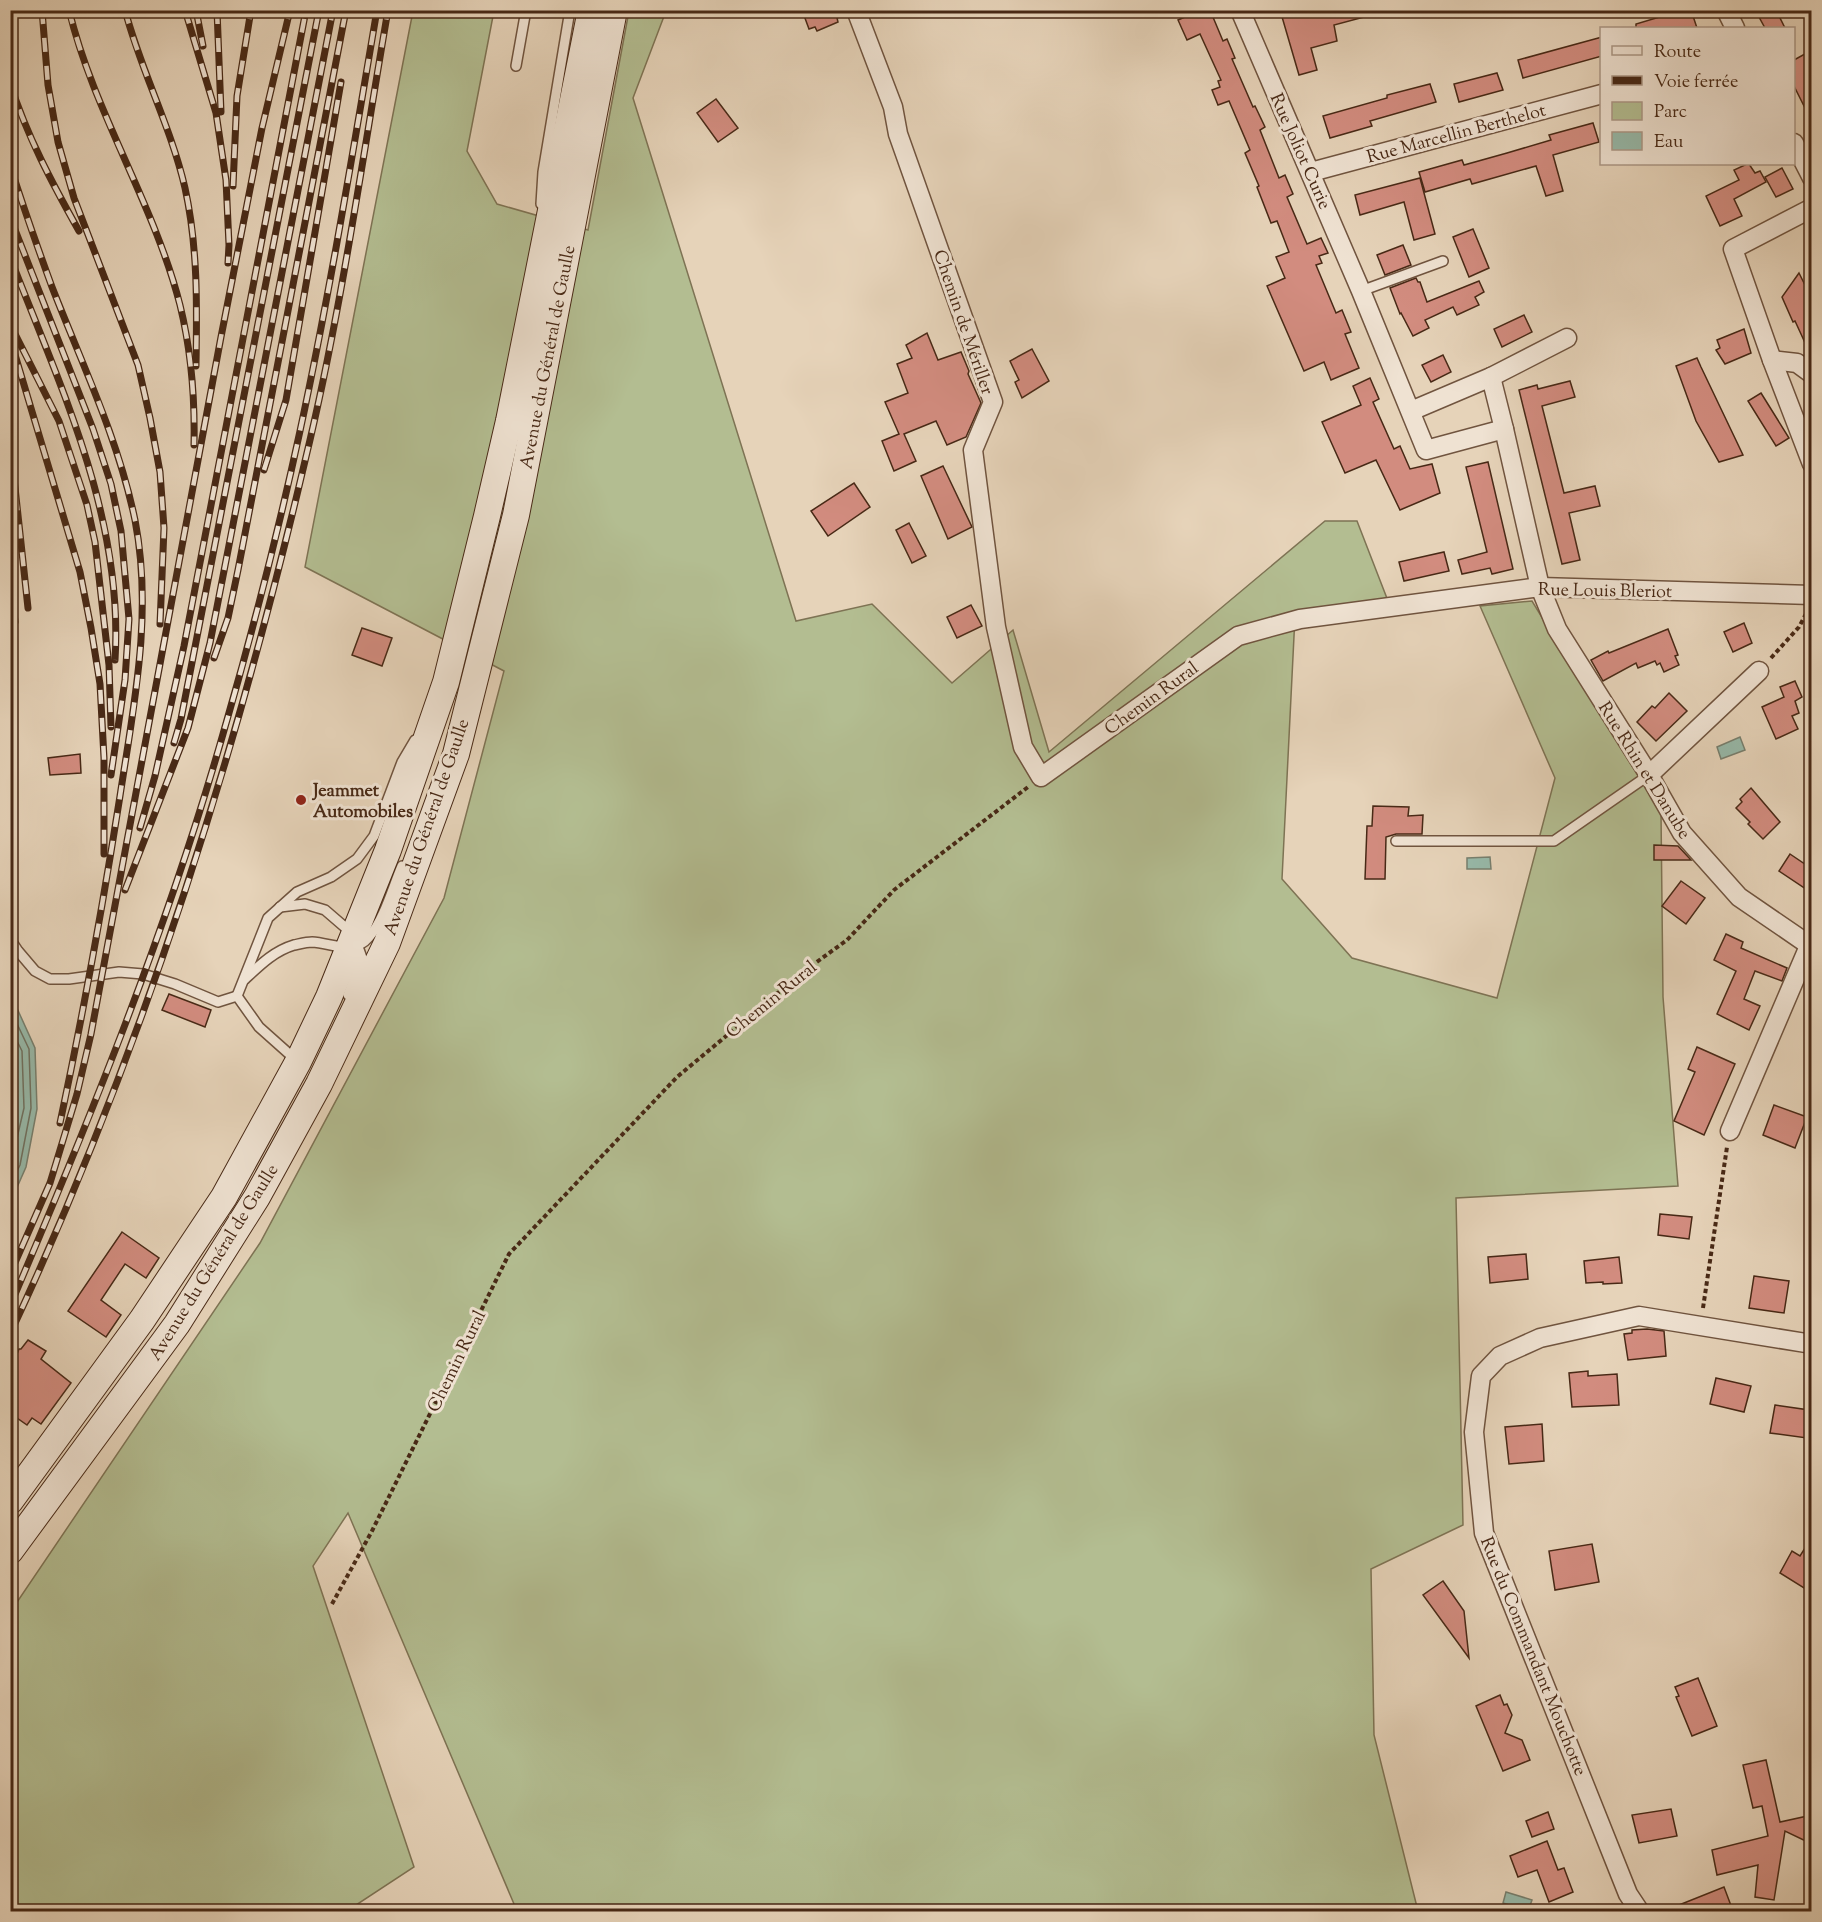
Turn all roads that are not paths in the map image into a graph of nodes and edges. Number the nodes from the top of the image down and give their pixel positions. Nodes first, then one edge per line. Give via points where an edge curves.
1 (526, 10) edge
2 (570, 10) edge
3 (591, 10) edge
4 (614, 10) edge
5 (856, 10) edge
6 (1240, 10) edge
7 (1726, 10) edge
8 (1734, 27) edge
9 (516, 66) dead end
10 (1600, 95) edge
11 (1795, 145) edge
12 (1311, 172) junction
13 (1812, 178) edge
14 (1812, 208) edge
15 (1443, 261) dead end
16 (537, 282) junction
17 (1361, 291) junction
18 (1568, 338) dead end
19 (1772, 360) junction
20 (1812, 374) edge
21 (1491, 376) junction
22 (1411, 411) junction
23 (1504, 429) junction
24 (1812, 464) edge
25 (1540, 587) junction
26 (1812, 595) edge
27 (1400, 606) joint
28 (1759, 671) road end
29 (446, 682) junction
30 (456, 754) junction
31 (1649, 775) junction
32 (1041, 777) joint
33 (435, 782) dead end
34 (1396, 841) dead end
35 (408, 853) dead end
36 (280, 907) junction
37 (10, 939) edge
38 (354, 942) junction
39 (1810, 947) edge
40 (243, 981) junction
41 (237, 996) junction
42 (346, 999) dead end
43 (312, 1070) junction
44 (1730, 1131) road end
45 (1812, 1344) edge
46 (10, 1501) edge
47 (10, 1551) edge
48 (1640, 1911) edge

1 - 9 lane
2 - 16 lane via 543,172
3 - 16 main road, Avenue du Général de Gaulle
4 - 30 main road, Avenue du Général de Gaulle via 516,515
5 - 32 street, Chemin de Mériller via 993,402 973,450 979,497 996,627 1023,747
6 - 12 street, Rue Joliot Curie
7 - 8 street
10 - 12 street, Rue Marcellin Berthelot
11 - 13 street
12 - 17 street, Rue Joliot Curie
14 - 19 street via 1733,249
15 - 17 lane
16 - 29 main road, Avenue du Général de Gaulle via 490,506
17 - 22 street, Rue Joliot Curie
18 - 21 street
19 - 20 street via 1797,363
19 - 24 street
21 - 22 street
21 - 23 street
22 - 23 street, Rue Joliot Curie via 1426,450
23 - 25 street
25 - 26 street, Rue Louis Bleriot
25 - 27 street, Rue Louis Bleriot
25 - 31 street, Rue Rhin et Danube via 1557,629
27 - 32 street, Chemin Rural via 1300,619 1239,636
28 - 31 street
29 - 36 lane via 402,762 374,836 357,860 297,892
29 - 38 main road, Avenue du Général de Gaulle
30 - 33 lane
30 - 43 main road, Avenue du Général de Gaulle via 387,943
31 - 34 lane via 1554,841
31 - 39 street, Rue Rhin et Danube via 1682,833 1739,897
35 - 38 lane via 379,922 368,938
36 - 38 lane via 305,904 325,910
36 - 40 lane via 268,918
37 - 41 lane via 35,971 50,978 119,972 143,974 218,1002
38 - 40 lane via 336,947 312,942 294,945 272,955
38 - 42 lane via 362,958
38 - 43 main road, Avenue du Général de Gaulle
39 - 44 street
40 - 41 lane
41 - 43 lane via 259,1027
43 - 46 main road, Avenue du Général de Gaulle via 142,1320
43 - 47 main road, Avenue du Général de Gaulle via 257,1197 177,1324
45 - 48 street, Rue du Commandant Mouchotte via 1639,1316 1540,1338 1500,1356 1481,1376 1474,1432 1484,1533 1628,1894

